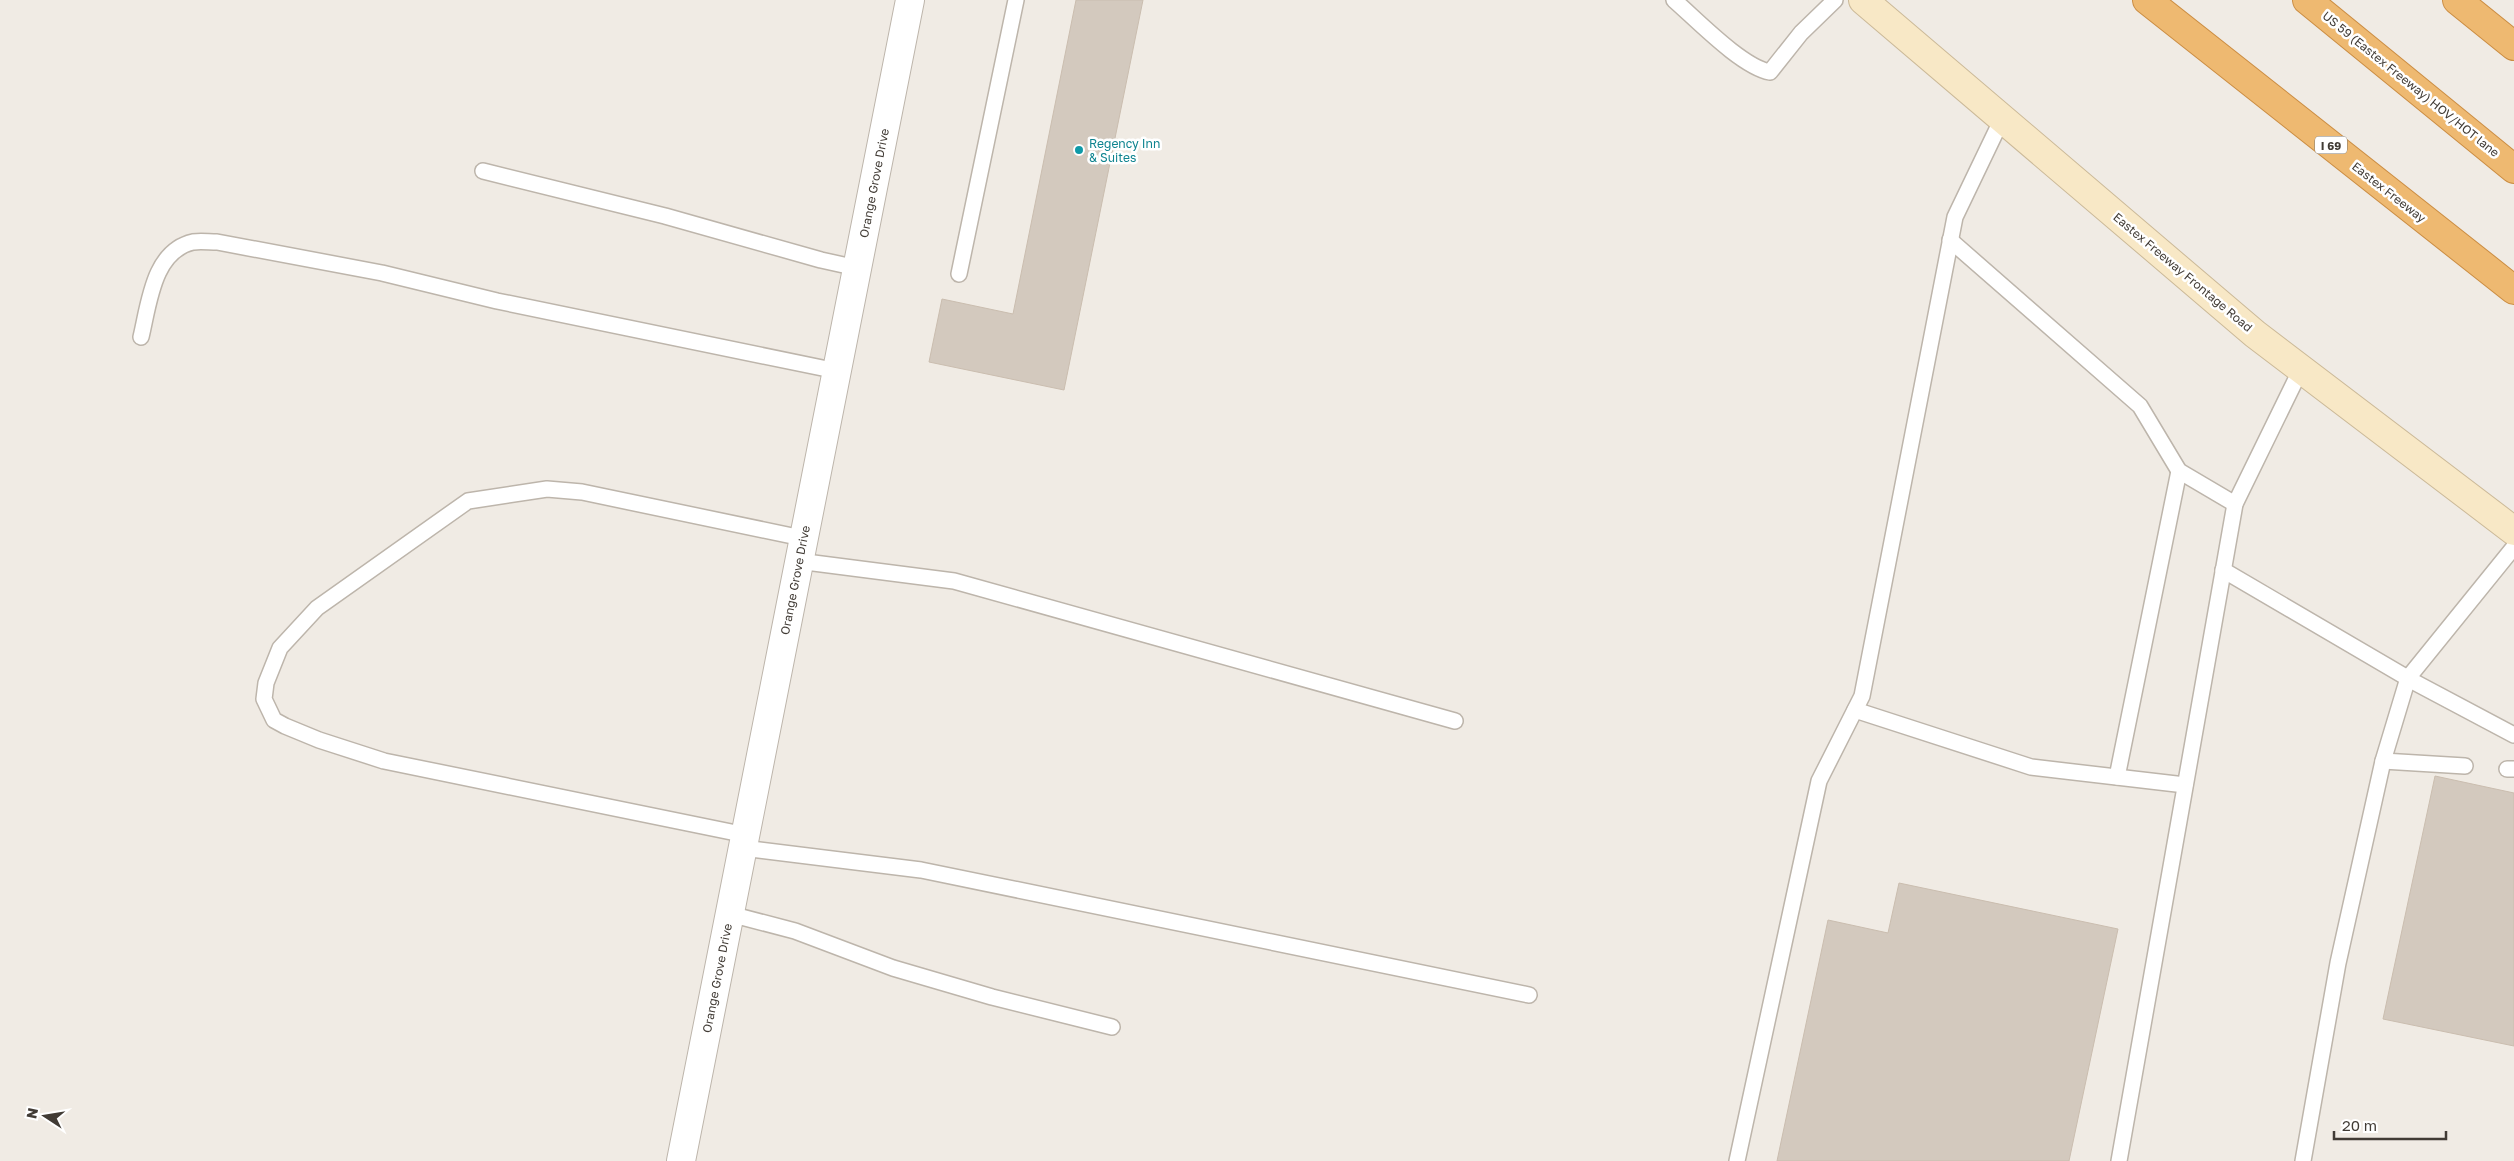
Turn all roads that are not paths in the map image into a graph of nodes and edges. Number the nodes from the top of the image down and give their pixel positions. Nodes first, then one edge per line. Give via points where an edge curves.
1 (910, 0) edge
2 (1016, 0) edge
3 (1674, 0) edge
4 (1835, 0) edge
5 (1863, 0) edge
6 (2147, 0) edge
7 (2307, 0) edge
8 (2458, 0) edge
9 (2514, 46) edge
10 (2002, 119) junction
11 (2514, 169) edge
12 (483, 171) dead end
13 (1950, 240) junction
14 (857, 268) junction
15 (958, 274) dead end
16 (2514, 290) edge
17 (141, 336) dead end
18 (2300, 369) junction
19 (837, 371) junction
20 (2179, 471) junction
21 (2235, 504) junction
22 (2514, 531) edge
23 (2514, 547) edge
24 (800, 550) junction
25 (2223, 570) junction
26 (2408, 678) junction
27 (1855, 710) junction
28 (1455, 721) dead end
29 (2514, 735) edge
30 (2383, 761) junction
31 (2465, 766) dead end
32 (2117, 777) junction
33 (2185, 785) junction
34 (744, 841) junction
35 (730, 914) junction
36 (1529, 995) dead end
37 (1112, 1027) dead end
38 (2123, 1160) edge
39 (681, 1161) edge
40 (1737, 1161) edge
41 (2303, 1161) edge

1 - 14 street, Orange Grove Drive
2 - 15 lane
3 - 4 lane via 1742,59 1770,72 1801,33
5 - 10 main road, Eastex Freeway Frontage Road
6 - 16 highway, Eastex Freeway / I 69
7 - 11 highway, US 59 (Eastex Freeway) HOV/HOT lane
8 - 9 highway
10 - 13 lane via 1955,216
10 - 18 main road, Eastex Freeway Frontage Road
12 - 14 lane
13 - 20 lane via 2140,406
13 - 27 lane via 1862,696
14 - 19 street, Orange Grove Drive
17 - 19 lane via 157,274 172,252 193,242 216,242 382,273 497,301
18 - 21 lane
18 - 22 main road, Eastex Freeway Frontage Road
19 - 24 street, Orange Grove Drive
20 - 21 lane
20 - 32 lane
21 - 25 lane
23 - 26 lane
24 - 28 lane via 954,581
24 - 34 street, Orange Grove Drive
24 - 34 lane via 582,492 547,489 468,501 317,608 280,648 266,683 264,699 274,720 319,740 384,761
25 - 26 lane
25 - 33 lane
26 - 29 lane
26 - 30 lane
27 - 32 lane via 2031,767
27 - 40 lane via 1819,781
30 - 31 lane
30 - 41 lane via 2338,963
32 - 33 lane
33 - 38 lane
34 - 35 street, Orange Grove Drive
34 - 36 lane via 921,870
35 - 37 lane via 795,931 893,968
35 - 39 street, Orange Grove Drive

